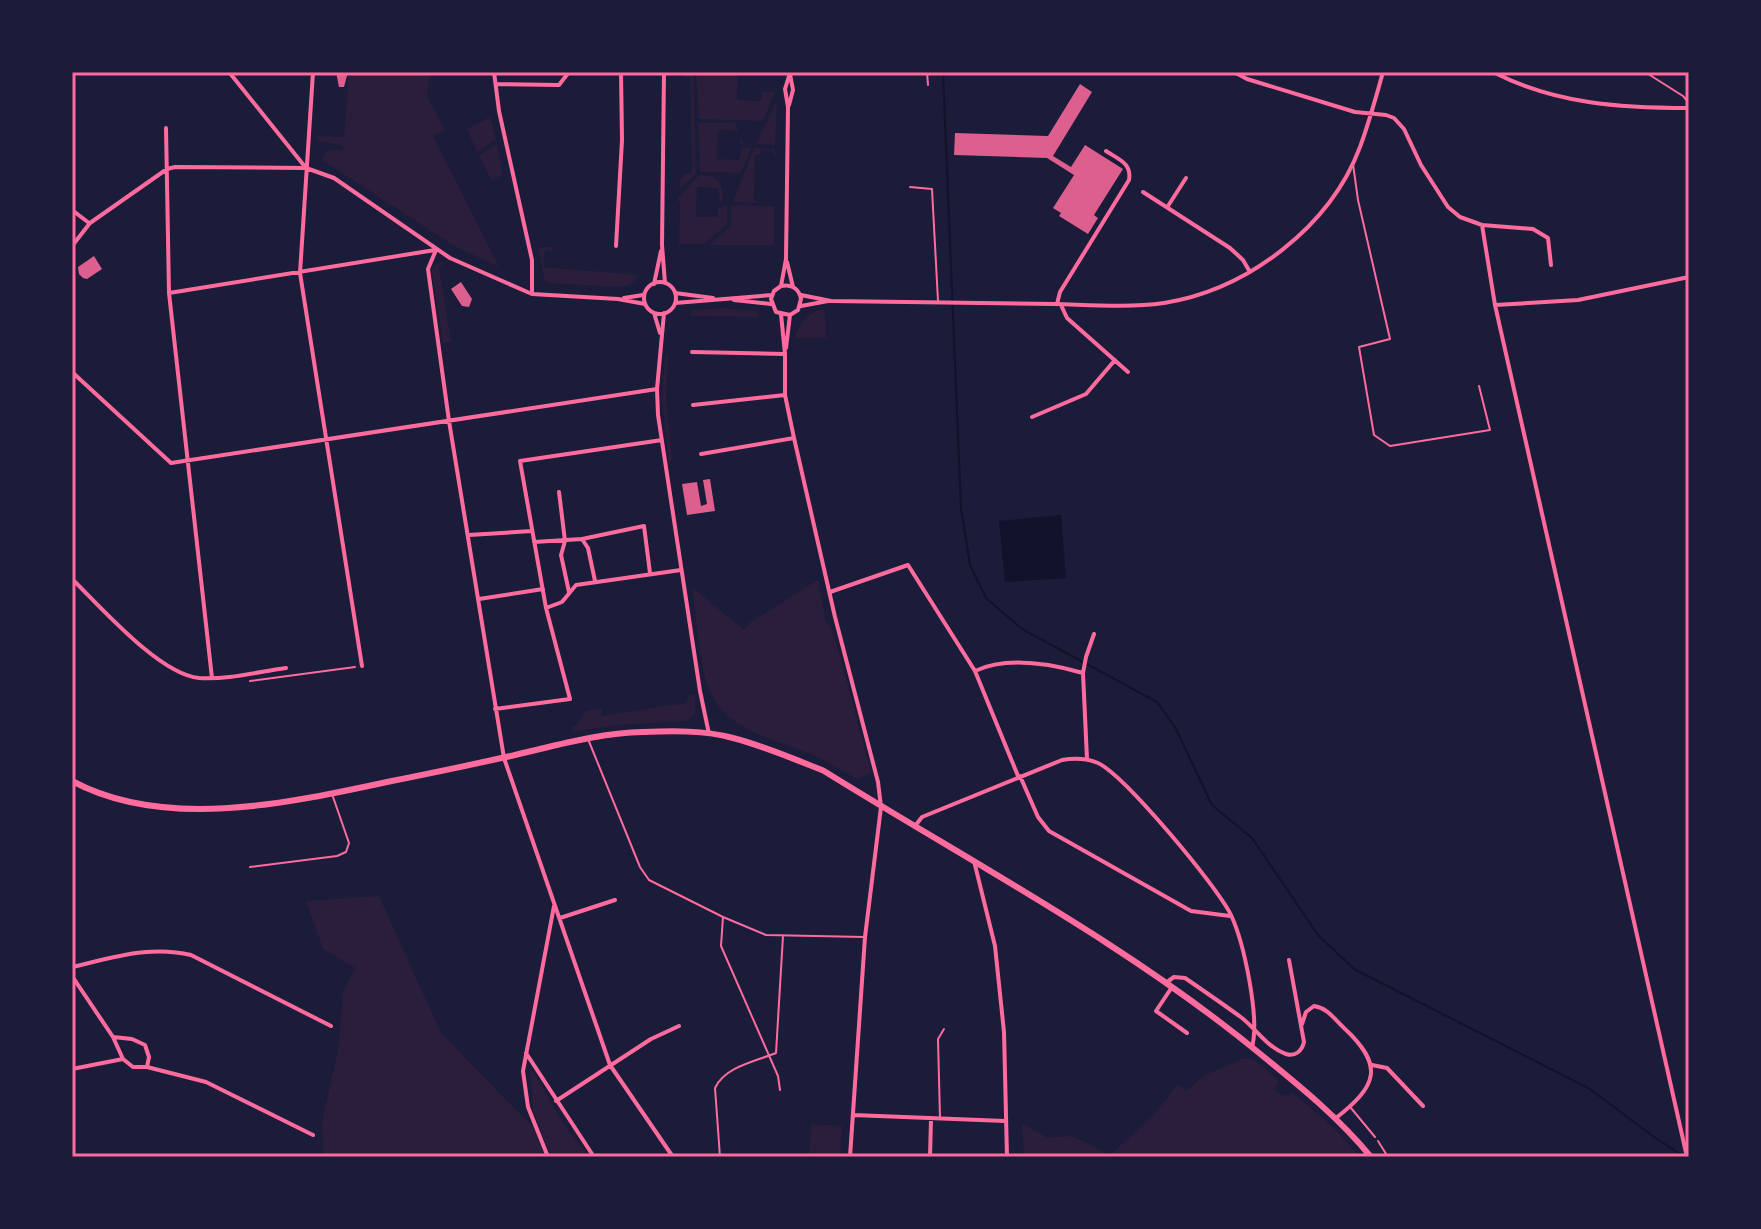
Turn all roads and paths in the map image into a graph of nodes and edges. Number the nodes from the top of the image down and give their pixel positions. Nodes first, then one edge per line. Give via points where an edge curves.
1 (229, 72) edge
2 (313, 72) edge
3 (494, 72) edge
4 (569, 72) edge
5 (621, 72) edge
6 (664, 72) edge
7 (837, 72) edge
8 (927, 72) edge
9 (1234, 72) edge
10 (1383, 72) edge
11 (1493, 72) edge
12 (1645, 72) edge
13 (790, 73) edge
14 (496, 84) junction
15 (928, 85) dead end
16 (1689, 106) edge
17 (1370, 114) junction
18 (166, 128) dead end
19 (1106, 151) dead end
20 (1353, 163) junction
21 (306, 168) junction
22 (167, 169) junction
23 (1186, 178) dead end
24 (910, 187) dead end
25 (1143, 192) dead end
26 (1168, 206) junction
27 (72, 210) edge
28 (90, 223) junction
29 (1482, 225) junction
30 (662, 245) junction
31 (72, 246) edge
32 (616, 246) dead end
33 (436, 250) junction
34 (786, 259) junction
35 (1551, 265) dead end
36 (1250, 272) junction
37 (300, 273) junction
38 (1689, 277) edge
39 (665, 283) junction
40 (654, 284) junction
41 (781, 286) junction
42 (793, 287) junction
43 (169, 293) junction
44 (675, 293) junction
45 (532, 294) junction
46 (644, 295) junction
47 (772, 295) junction
48 (801, 295) junction
49 (618, 299) junction
50 (724, 299) junction
51 (831, 301) junction
52 (675, 303) junction
53 (938, 303) junction
54 (645, 304) junction
55 (771, 304) junction
56 (1059, 304) junction
57 (1495, 305) junction
58 (800, 306) junction
59 (654, 313) junction
60 (664, 313) junction
61 (781, 314) junction
62 (790, 315) junction
63 (661, 335) junction
64 (692, 352) dead end
65 (785, 354) junction
66 (1115, 360) junction
67 (72, 372) edge
68 (1128, 372) dead end
69 (1479, 386) dead end
70 (657, 389) junction
71 (785, 395) junction
72 (693, 405) dead end
73 (1032, 417) dead end
74 (449, 421) junction
75 (794, 438) junction
76 (662, 440) junction
77 (326, 441) junction
78 (701, 454) dead end
79 (187, 462) junction
80 (559, 492) dead end
81 (532, 531) junction
82 (469, 535) junction
83 (582, 539) junction
84 (565, 541) junction
85 (534, 542) junction
86 (681, 570) junction
87 (650, 573) junction
88 (72, 579) edge
89 (595, 581) junction
90 (543, 589) junction
91 (829, 592) junction
92 (569, 593) junction
93 (479, 599) junction
94 (546, 608) junction
95 (1094, 634) dead end
96 (362, 666) joint
97 (286, 668) dead end
98 (1083, 670) junction
99 (975, 671) junction
100 (212, 678) junction
101 (249, 681) dead end
102 (495, 709) junction
103 (709, 734) junction
104 (587, 738) junction
105 (504, 758) junction
106 (1087, 759) junction
107 (1019, 776) junction
108 (72, 781) edge
109 (332, 793) junction
110 (881, 807) junction
111 (915, 826) junction
112 (974, 861) junction
113 (250, 867) dead end
114 (615, 900) dead end
115 (555, 903) junction
116 (1231, 916) junction
117 (723, 917) junction
118 (560, 918) junction
119 (783, 936) junction
120 (865, 937) junction
121 (1289, 960) dead end
122 (72, 967) edge
123 (72, 976) edge
124 (1170, 984) junction
125 (331, 1026) dead end
126 (679, 1026) dead end
127 (1301, 1026) junction
128 (944, 1029) dead end
129 (1187, 1033) dead end
130 (1256, 1033) junction
131 (113, 1037) junction
132 (1252, 1047) junction
133 (526, 1053) junction
134 (768, 1056) junction
135 (123, 1059) junction
136 (610, 1065) junction
137 (1372, 1065) junction
138 (147, 1067) junction
139 (72, 1069) edge
140 (780, 1090) dead end
141 (556, 1101) junction
142 (1423, 1106) dead end
143 (1350, 1107) junction
144 (853, 1115) junction
145 (1336, 1118) junction
146 (931, 1119) junction
147 (940, 1119) junction
148 (1005, 1121) junction
149 (313, 1135) dead end
150 (1375, 1137) joint
151 (1686, 1154) edge
152 (548, 1157) edge
153 (594, 1157) edge
154 (673, 1157) edge
155 (720, 1157) edge
156 (850, 1157) edge
157 (930, 1157) edge
158 (1007, 1157) edge
159 (1371, 1157) edge
160 (1388, 1157) edge

1 - 21 street
2 - 21 street
3 - 14 street
4 - 14 street via 559,85
5 - 32 street
6 - 30 street
7 - 13 street
8 - 15 lane
9 - 17 street
10 - 17 street
11 - 16 street via 1539,91 1609,107
12 - 16 lane via 1683,96
13 - 34 street
14 - 45 street via 532,260
17 - 20 street
17 - 29 street via 1394,118 1448,207
18 - 22 street
19 - 56 street via 1126,164 1129,180 1060,292
20 - 36 street via 1306,229
20 - 69 lane via 1390,339 1359,347 1374,435 1390,446 1490,430
21 - 22 street
21 - 33 street via 334,178
21 - 37 street
22 - 28 street
22 - 43 street
23 - 26 street
24 - 53 lane via 932,189
25 - 26 street
26 - 36 street via 1230,248
27 - 28 street
28 - 31 street
29 - 35 street via 1533,229 1548,238
29 - 57 street
30 - 39 street
30 - 40 street
33 - 37 street
33 - 45 street
33 - 74 street via 428,269
34 - 41 street
34 - 42 street
36 - 56 street via 1208,292 1160,304
37 - 43 street
37 - 77 street
38 - 57 street via 1578,300
39 - 40 street
39 - 44 street
40 - 46 street
41 - 42 street
41 - 47 street
42 - 48 street
43 - 79 street
44 - 50 street
44 - 52 street
45 - 49 street
46 - 49 street
46 - 54 street
47 - 50 street
47 - 55 street
48 - 51 street
48 - 58 street
49 - 54 street
50 - 52 street
50 - 55 street
51 - 53 street
51 - 58 street
52 - 60 street
53 - 56 street
54 - 59 street
55 - 61 street
56 - 66 street via 1067,318
57 - 151 street
58 - 62 street
59 - 60 street
59 - 63 street
60 - 63 street
61 - 62 street
61 - 65 street
62 - 65 street
63 - 70 street
64 - 65 street
65 - 71 street
66 - 68 street
66 - 73 street via 1086,394
67 - 79 street via 171,463
70 - 74 street
70 - 76 street
71 - 72 street
71 - 75 street
74 - 77 street
74 - 82 street
75 - 78 street
75 - 91 street
76 - 81 street via 520,461
76 - 86 street
77 - 79 street
77 - 96 street
79 - 100 street
80 - 84 street
81 - 82 street
81 - 85 street
82 - 93 street
83 - 84 street
83 - 87 street via 644,526
83 - 89 street
84 - 85 street
84 - 92 street via 561,555
85 - 90 street
86 - 87 street
86 - 103 street
87 - 89 street
88 - 100 street via 173,670
89 - 92 street via 576,585
90 - 93 street
90 - 94 street
91 - 99 street via 908,565
91 - 110 street
92 - 94 street
93 - 102 street
94 - 102 street via 570,699
95 - 98 street
96 - 101 path
97 - 100 street
98 - 99 street via 1012,664
98 - 106 street
99 - 107 street
102 - 105 street
103 - 104 main road via 641,732
103 - 110 main road via 764,747 824,771
104 - 105 main road
104 - 117 lane via 649,880
105 - 109 main road
105 - 115 street
106 - 107 street via 1062,760
106 - 116 street via 1111,772 1133,794 1211,882
107 - 111 street via 922,817
107 - 116 street via 1049,831 1191,911
108 - 109 main road via 125,800 179,809 257,805
109 - 113 lane via 349,843 346,852
110 - 111 main road
110 - 120 street
111 - 112 main road
112 - 124 main road
112 - 148 street via 995,946 1004,1032
114 - 118 street
115 - 118 street
115 - 133 street
116 - 130 street
117 - 119 lane via 766,935
117 - 134 lane via 721,946
118 - 136 street
119 - 120 lane
119 - 134 lane via 776,1053
120 - 144 street
121 - 127 street
122 - 125 street via 171,950 191,955
123 - 131 street
124 - 129 street via 1156,1011
124 - 130 street via 1174,977 1185,978
124 - 132 main road
126 - 136 street
127 - 130 street via 1303,1048 1295,1054 1278,1050
127 - 137 street via 1306,1012 1321,1007 1352,1036
128 - 147 lane via 938,1039
130 - 132 street
131 - 135 street
131 - 138 street via 145,1045
132 - 145 main road
133 - 141 street
133 - 152 street via 523,1087
134 - 140 lane
134 - 155 lane via 731,1071 717,1083
135 - 138 street via 133,1067
135 - 139 street
136 - 141 street
136 - 154 street
137 - 142 street via 1387,1068
137 - 143 street via 1367,1087
138 - 149 street via 206,1082
141 - 153 street
143 - 145 street
143 - 150 lane
144 - 146 street
144 - 156 street
145 - 159 main road
146 - 147 street
146 - 157 street
147 - 148 street
148 - 158 street
150 - 160 path

